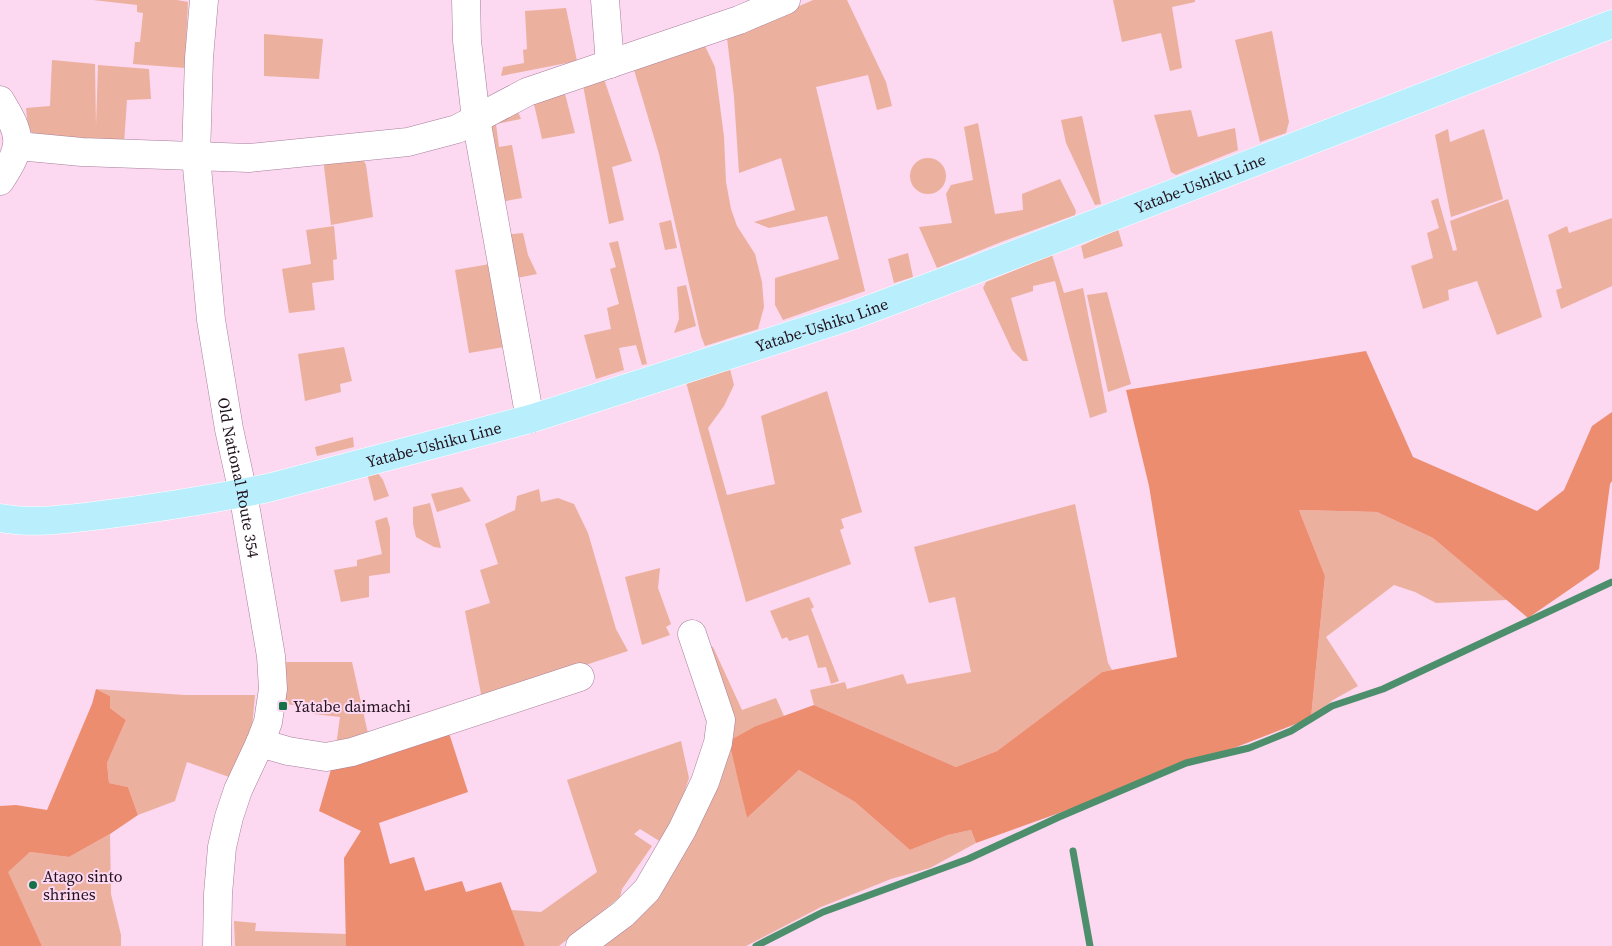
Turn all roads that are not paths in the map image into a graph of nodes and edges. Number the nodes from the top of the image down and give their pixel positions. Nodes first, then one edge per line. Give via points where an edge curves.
1 (204, 0) edge
2 (466, 0) edge
3 (605, 0) edge
4 (781, 1) edge
5 (1612, 24) edge
6 (610, 64) junction
7 (0, 100) edge
8 (476, 119) junction
9 (18, 146) junction
10 (196, 156) junction
11 (0, 181) edge
12 (530, 419) junction
13 (243, 493) junction
14 (0, 518) edge
15 (692, 634) dead end
16 (580, 677) dead end
17 (260, 744) junction
18 (217, 946) edge
19 (580, 946) edge

1 - 10 street, Old National Route 354
2 - 8 street
3 - 6 street
4 - 6 street via 739,20
5 - 12 main road, Yatabe-Ushiku Line via 854,315
6 - 8 street via 527,92
7 - 9 street via 13,125
8 - 10 street via 457,129 408,142 249,158
8 - 12 street
9 - 10 street
9 - 11 street
10 - 13 street, Old National Route 354 via 211,320
12 - 13 main road, Yatabe-Ushiku Line
13 - 14 main road, Yatabe-Ushiku Line via 78,518
13 - 17 street, Old National Route 354 via 273,689 268,722
15 - 19 street via 721,720 718,743 705,782 647,890 623,914
16 - 17 street via 352,752 326,757
17 - 18 street, Old National Route 354 via 238,790 222,847

